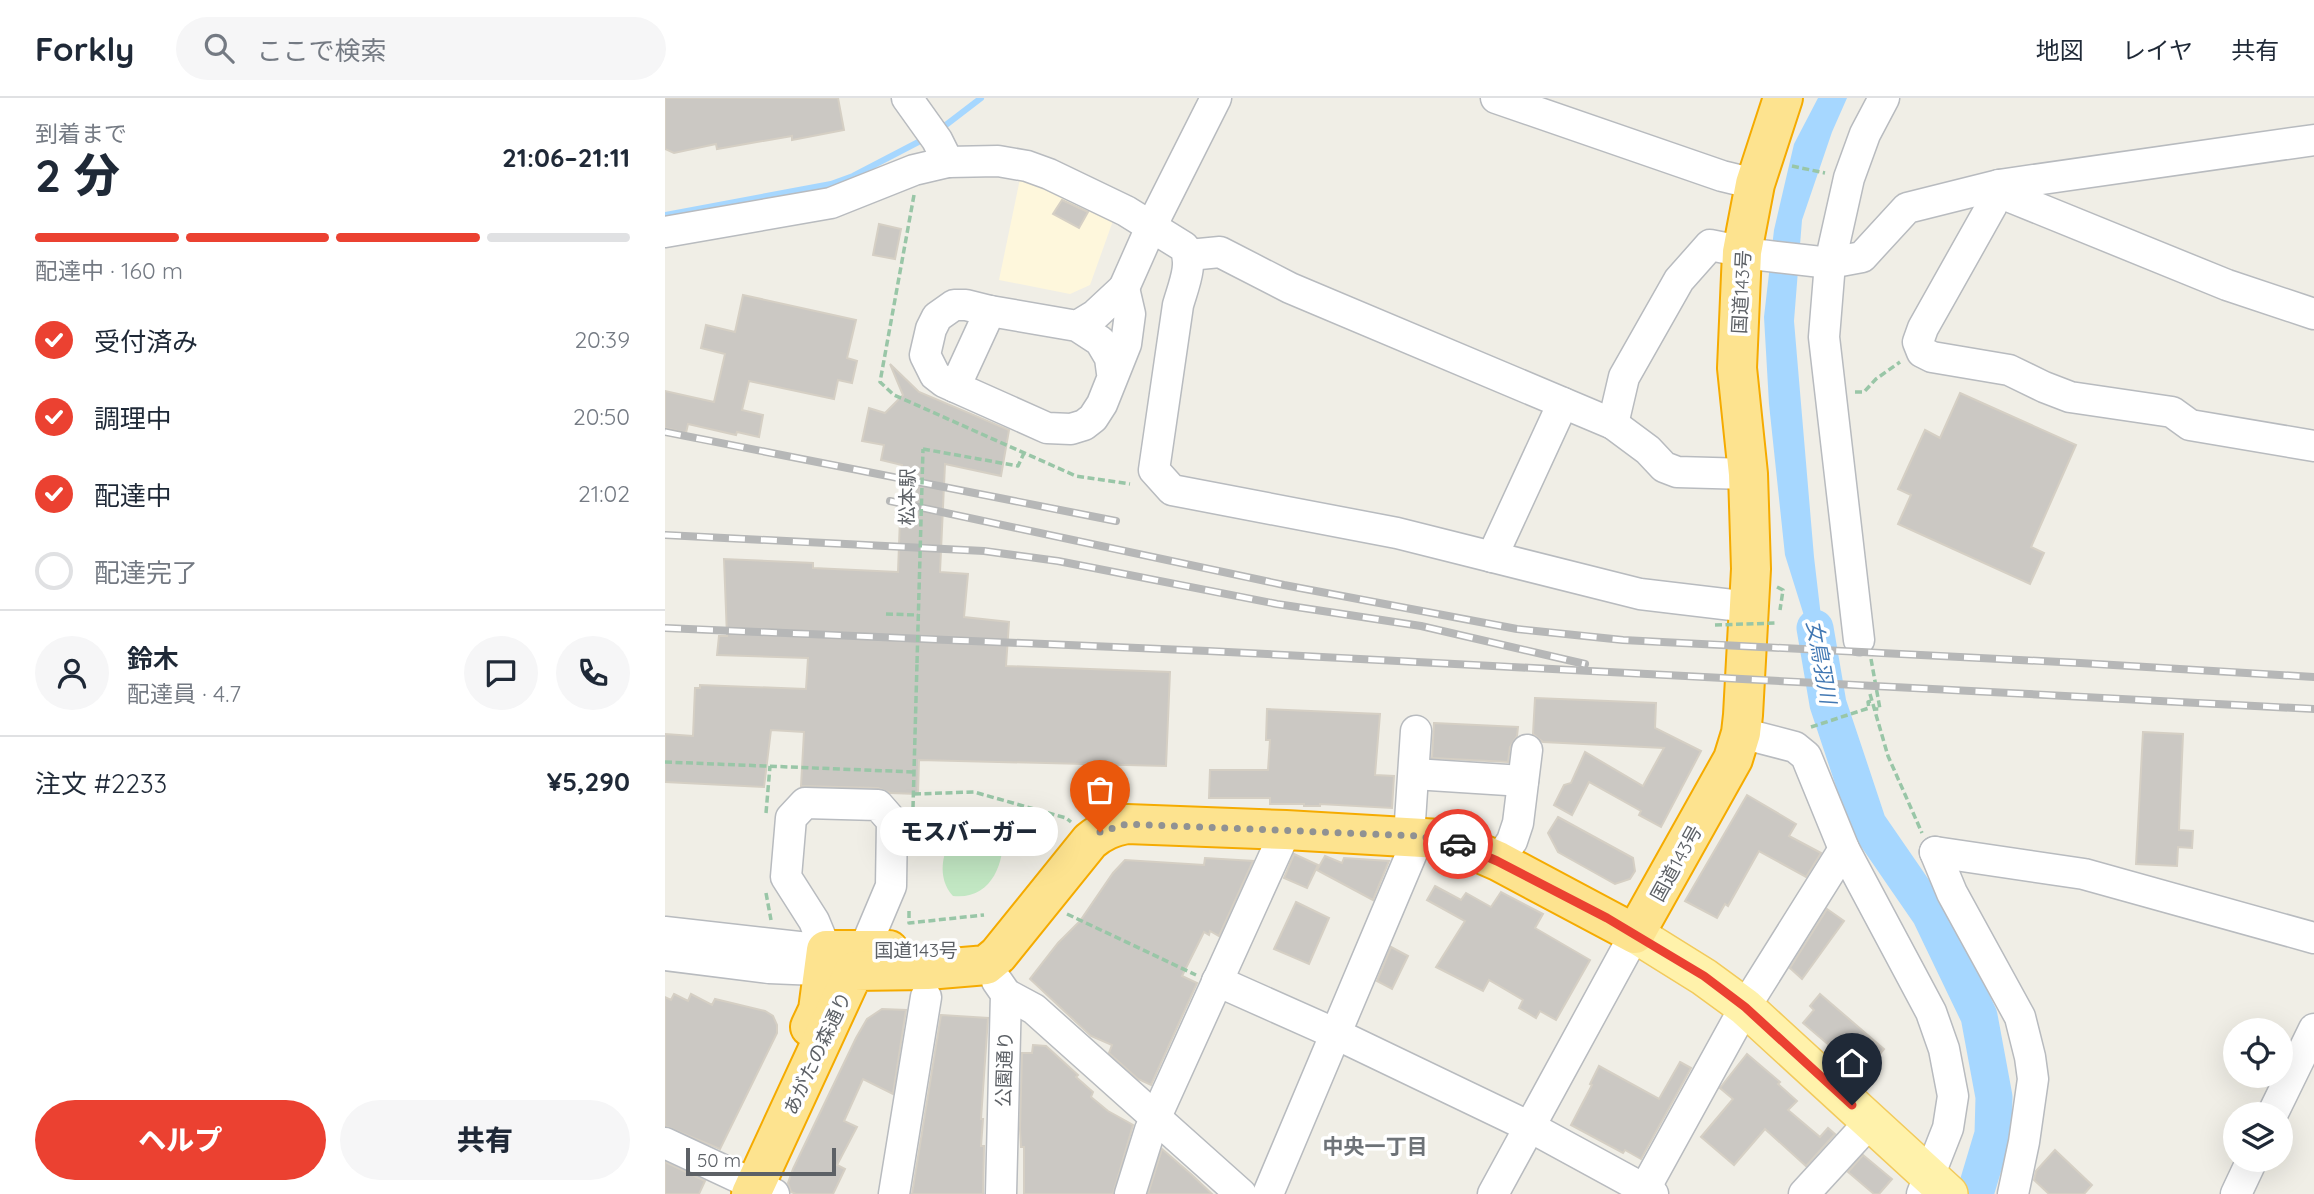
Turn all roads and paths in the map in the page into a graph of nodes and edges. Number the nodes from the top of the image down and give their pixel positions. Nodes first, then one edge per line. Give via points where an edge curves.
1 (907, 98) edge
2 (1216, 98) edge
3 (1496, 98) edge
4 (1783, 98) edge
5 (1884, 98) edge
6 (2314, 140) edge
7 (938, 144) junction
8 (1769, 174) junction
9 (1832, 174) dead end
10 (2000, 185) junction
11 (1151, 227) junction
12 (665, 232) edge
13 (1751, 253) junction
14 (1189, 255) junction
15 (1823, 263) junction
16 (1124, 288) junction
17 (990, 311) junction
18 (2314, 314) edge
19 (1077, 326) junction
20 (1922, 352) junction
21 (1112, 373) junction
22 (955, 387) junction
23 (1829, 395) junction
24 (1563, 404) junction
25 (1613, 424) junction
26 (2314, 446) edge
27 (1024, 453) dead end
28 (1748, 474) junction
29 (1492, 557) junction
30 (886, 614) dead end
31 (918, 615) junction
32 (1763, 615) junction
33 (1716, 625) dead end
34 (1859, 640) joint
35 (1870, 694) dead end
36 (1871, 709) junction
37 (1806, 728) dead end
38 (1741, 733) junction
39 (1419, 735) dead end
40 (1527, 750) dead end
41 (665, 762) edge
42 (915, 772) junction
43 (1414, 774) junction
44 (1523, 781) junction
45 (914, 794) junction
46 (913, 817) dead end
47 (1072, 822) dead end
48 (1286, 830) junction
49 (1414, 836) junction
50 (1844, 849) junction
51 (1935, 852) junction
52 (1497, 861) junction
53 (909, 900) dead end
54 (1065, 913) dead end
55 (665, 932) edge
56 (1635, 934) junction
57 (2314, 938) edge
58 (993, 954) junction
59 (665, 955) edge
60 (842, 961) junction
61 (1216, 983) junction
62 (926, 997) dead end
63 (1745, 1007) junction
64 (2314, 1029) edge
65 (1336, 1034) junction
66 (2278, 1102) edge
67 (1156, 1118) junction
68 (1870, 1122) junction
69 (1529, 1127) junction
70 (665, 1143) edge
71 (2246, 1172) edge
72 (1935, 1188) edge
73 (751, 1189) edge
74 (1647, 1192) edge
75 (894, 1194) edge
76 (1001, 1194) edge
77 (1130, 1194) edge
78 (1241, 1194) edge
79 (1268, 1194) edge
80 (1493, 1194) edge
81 (1804, 1194) edge
82 (2013, 1194) edge
83 (2236, 1194) edge

1 - 7 street
2 - 11 street
3 - 8 street via 1722,176
4 - 8 highway, 国道143号
5 - 15 street via 1856,153
6 - 10 street
7 - 11 street via 1049,174
7 - 12 street via 914,170 831,203
8 - 9 path
8 - 13 highway, 国道143号
10 - 15 street via 1907,208 1862,257
10 - 18 street via 2008,196 2227,285
10 - 20 street via 1923,328 1918,342
11 - 14 street
11 - 16 street
13 - 15 street
13 - 25 street via 1710,245 1679,280 1624,377
13 - 28 highway, 国道143号 via 1737,368
14 - 24 street via 1220,252 1290,288
14 - 29 street via 1154,470 1173,491 1397,533
15 - 23 street
16 - 19 street
16 - 21 street via 1129,330
17 - 19 street
17 - 22 street
17 - 22 street via 954,305 937,317 931,329 925,355 935,374
19 - 21 street via 1100,341
20 - 23 path via 1903,360 1864,391
20 - 26 street via 2009,370 2070,397 2172,412 2190,425
21 - 22 street via 1093,418 1072,429 1047,428
23 - 34 street
24 - 25 street
24 - 29 street
25 - 28 street via 1664,467 1677,472
27 - 31 path, 松本駅, bridge via 1018,466 923,449
28 - 32 highway, 国道143号 via 1751,569
29 - 32 street via 1640,594
30 - 31 path
31 - 42 path, 松本駅, bridge
32 - 33 path, bridge
32 - 38 highway, 国道143号
34 - 36 path via 1867,641 1880,709
35 - 36 path
36 - 37 path
36 - 51 path via 1900,787
38 - 50 street via 1795,747 1806,756
38 - 56 highway, 国道143号 via 1733,759
39 - 43 street
40 - 44 street
41 - 42 path
42 - 45 path, 松本駅
43 - 44 street
43 - 49 street
44 - 52 street via 1518,823
45 - 46 path, 松本駅
45 - 47 path via 974,792
48 - 49 highway
48 - 58 highway via 1127,824 1100,832
48 - 61 street
49 - 52 highway via 1459,844
49 - 65 street
50 - 63 street
50 - 72 street via 1931,1012 1944,1049 1953,1096
51 - 57 street via 2084,874
51 - 82 street via 1952,893 2020,1017 2027,1044 2033,1079
52 - 56 highway
53 - 58 path via 909,923
54 - 61 path
55 - 60 street
56 - 63 main road
56 - 69 street
58 - 60 highway, 国道143号
58 - 67 street via 1034,1009
58 - 76 street, 公園通り
59 - 60 street via 769,968
60 - 60 street via 786,877 791,818 805,803 878,805 892,821 891,886
60 - 73 highway, あがたの森通り via 818,1010
61 - 65 street
61 - 67 street
62 - 75 street
63 - 68 main road
63 - 74 street
64 - 66 street
65 - 69 street
65 - 79 street
67 - 77 street
67 - 78 street
68 - 72 main road
68 - 81 street
69 - 74 street
69 - 80 street
70 - 73 street
71 - 83 street

